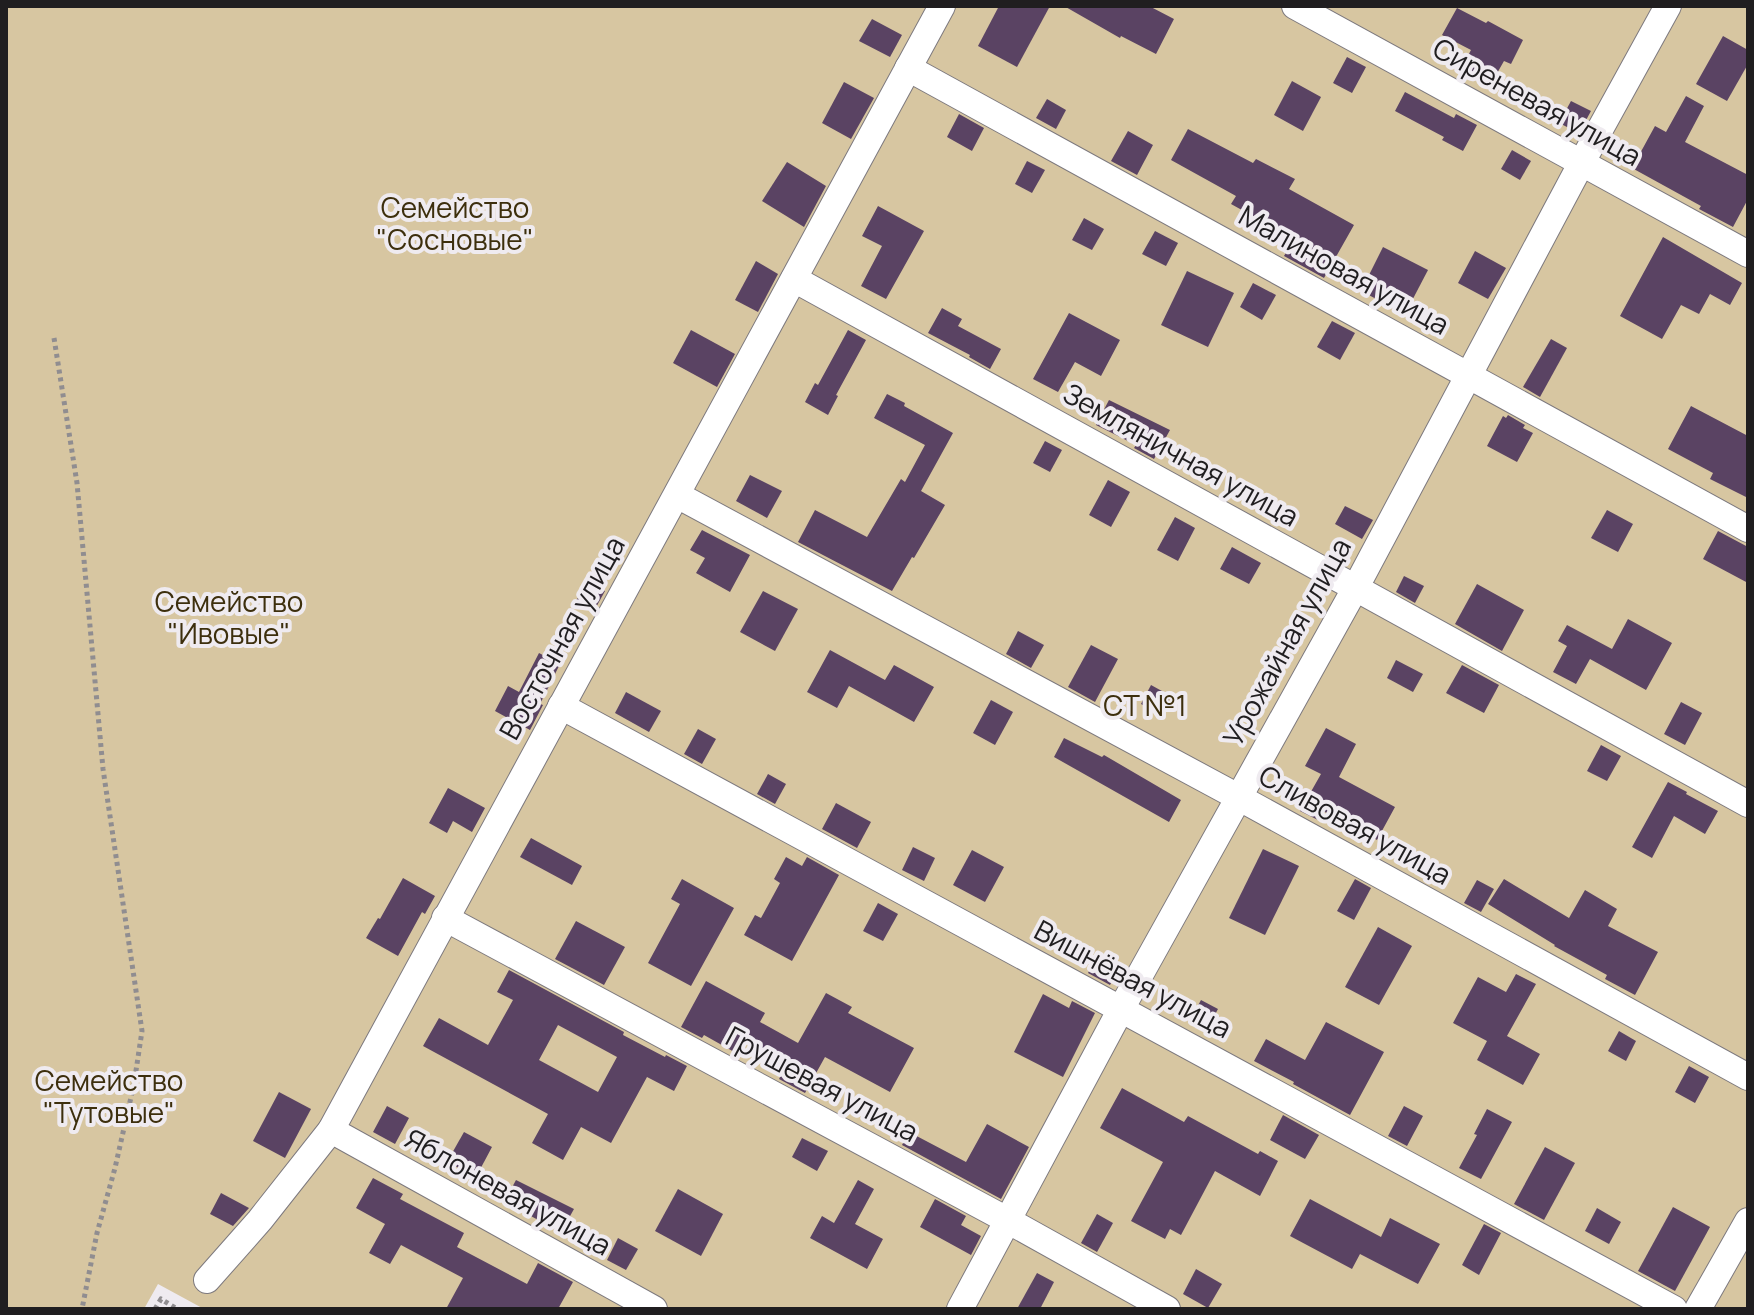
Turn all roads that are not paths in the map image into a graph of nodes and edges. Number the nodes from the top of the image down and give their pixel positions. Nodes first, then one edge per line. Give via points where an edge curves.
1 (942, 6) edge
2 (1295, 6) edge
3 (1668, 6) edge
4 (908, 68) junction
5 (1582, 162) junction
6 (1748, 254) edge
7 (794, 279) junction
8 (1468, 375) junction
9 (677, 495) junction
10 (1748, 529) edge
11 (1356, 587) junction
12 (561, 706) junction
13 (1238, 797) junction
14 (1748, 804) edge
15 (445, 918) junction
16 (1121, 1009) junction
17 (1748, 1077) edge
18 (331, 1130) junction
19 (1009, 1221) junction
20 (1748, 1221) edge
21 (207, 1280) dead end
22 (654, 1309) edge
23 (960, 1309) edge
24 (1167, 1309) edge
25 (1674, 1309) edge
26 (1698, 1309) edge

1 - 4 street, Восточная улица
2 - 5 street, Сиреневая улица
3 - 5 street, Урожайная улица
4 - 7 street, Восточная улица
4 - 8 street, Малиновая улица
5 - 6 street, Сиреневая улица
5 - 8 street, Урожайная улица
7 - 9 street, Восточная улица
7 - 11 street, Земляничная улица
8 - 10 street, Малиновая улица
8 - 11 street, Урожайная улица
9 - 12 street, Восточная улица
9 - 13 street, Сливовая улица
11 - 13 street, Урожайная улица
11 - 14 street, Земляничная улица
12 - 15 street, Восточная улица
12 - 16 street, Вишнёвая улица
13 - 16 street, Урожайная улица
13 - 17 street, Сливовая улица
15 - 18 street, Восточная улица
15 - 19 street, Грушевая улица
16 - 19 street, Урожайная улица
16 - 25 street, Вишнёвая улица
18 - 21 street, Восточная улица
18 - 22 street, Яблоневая улица
19 - 23 street, Урожайная улица
19 - 24 street, Грушевая улица
20 - 26 street

